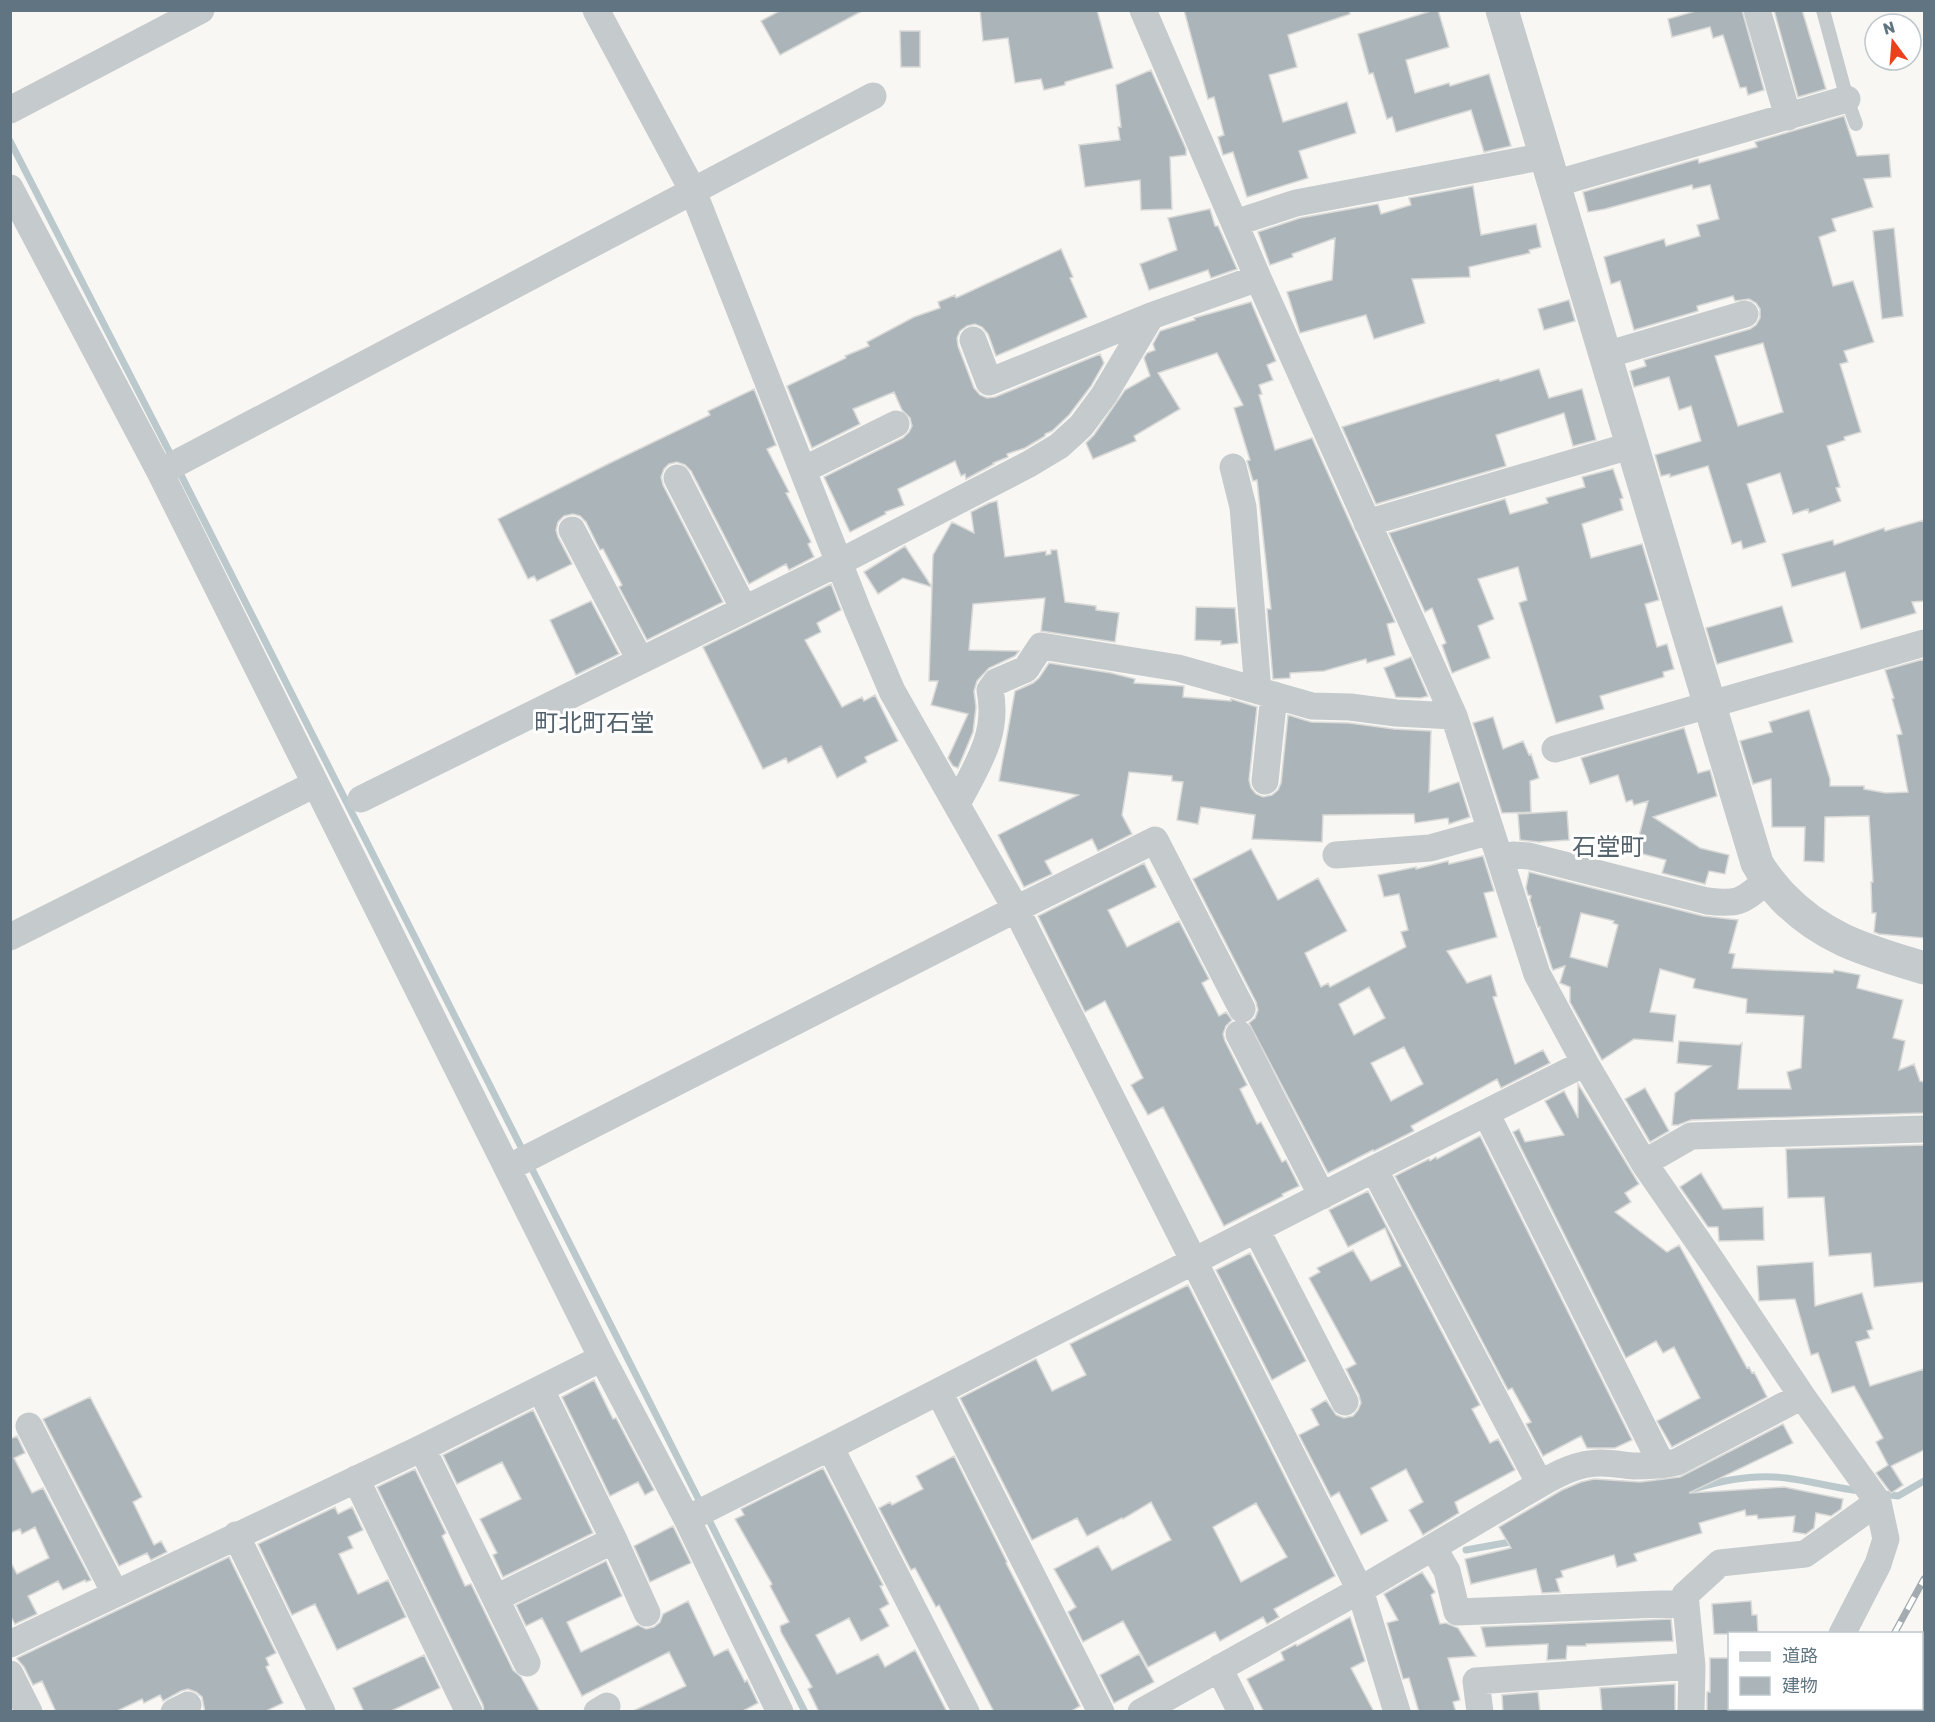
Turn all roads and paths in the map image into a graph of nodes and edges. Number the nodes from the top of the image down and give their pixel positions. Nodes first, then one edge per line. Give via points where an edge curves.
1 (201, 10) edge
2 (596, 10) edge
3 (1143, 10) edge
4 (1502, 10) edge
5 (1757, 10) edge
6 (1823, 10) edge
7 (873, 96) dead end
8 (1847, 99) junction
9 (10, 110) edge
10 (1788, 117) junction
11 (1856, 124) dead end
12 (1550, 170) junction
13 (10, 188) edge
14 (693, 191) junction
15 (1234, 224) junction
16 (1258, 278) junction
17 (1745, 314) dead end
18 (1151, 316) junction
19 (973, 340) dead end
20 (1606, 355) junction
21 (896, 424) dead end
22 (1633, 445) junction
23 (1233, 467) dead end
24 (804, 470) junction
25 (160, 472) junction
26 (677, 478) dead end
27 (1367, 523) junction
28 (572, 530) dead end
29 (840, 562) junction
30 (744, 609) junction
31 (1924, 644) edge
32 (640, 660) junction
33 (1266, 693) junction
34 (1709, 706) junction
35 (1454, 716) junction
36 (1555, 749) dead end
37 (1266, 781) dead end
38 (315, 784) junction
39 (361, 799) dead end
40 (957, 804) junction
41 (1491, 831) junction
42 (1336, 855) dead end
43 (1500, 859) junction
44 (1768, 880) junction
45 (1016, 909) junction
46 (10, 937) edge
47 (1924, 968) edge
48 (1585, 1063) junction
49 (1486, 1113) junction
50 (1924, 1129) edge
51 (524, 1160) junction
52 (1644, 1163) junction
53 (1374, 1169) junction
54 (1322, 1196) junction
55 (1256, 1229) junction
56 (1194, 1262) junction
57 (602, 1358) junction
58 (541, 1390) junction
59 (939, 1392) junction
60 (1802, 1396) junction
61 (1345, 1402) dead end
62 (29, 1426) dead end
63 (830, 1447) junction
64 (422, 1448) junction
65 (1662, 1465) junction
66 (356, 1479) junction
67 (1540, 1485) junction
68 (1871, 1492) junction
69 (698, 1514) junction
70 (236, 1535) junction
71 (614, 1540) junction
72 (1433, 1547) junction
73 (1360, 1590) junction
74 (115, 1593) junction
75 (496, 1598) junction
76 (1686, 1603) junction
77 (647, 1613) dead end
78 (1843, 1632) edge
79 (10, 1644) edge
80 (527, 1663) dead end
81 (1692, 1666) junction
82 (1219, 1668) junction
83 (10, 1674) edge
84 (28, 1712) edge
85 (322, 1712) edge
86 (469, 1712) edge
87 (780, 1712) edge
88 (966, 1712) edge
89 (1101, 1712) edge
90 (1142, 1712) edge
91 (1241, 1712) edge
92 (1397, 1712) edge
93 (1480, 1712) edge
94 (1691, 1712) edge

1 - 9 street
2 - 14 street
3 - 15 street
4 - 12 street
5 - 10 street
6 - 8 lane
7 - 14 street
8 - 10 street
8 - 11 lane
10 - 12 street
12 - 15 street via 1296,203
12 - 20 street
13 - 25 street
14 - 24 street
14 - 25 street
15 - 16 street
16 - 18 street
16 - 27 street
17 - 20 street
18 - 19 street via 989,382
18 - 29 street via 1104,395 1081,426 1059,446
20 - 22 street
21 - 24 street
22 - 27 street
22 - 34 street
23 - 33 street via 1243,507
24 - 29 street
25 - 38 street
26 - 30 street
27 - 35 street
28 - 32 street
29 - 30 street
29 - 40 street via 892,691
30 - 32 street
31 - 34 street
32 - 39 street
33 - 35 street via 1312,706
33 - 37 street
33 - 40 street via 1178,668 1041,646 1026,669 996,682 990,690 992,729
34 - 36 street
34 - 44 street via 1752,850
35 - 41 street
38 - 46 street
38 - 51 street
40 - 45 street
41 - 42 street via 1430,848
41 - 43 street
43 - 44 street via 1529,856 1726,903 1743,900
43 - 48 street via 1537,974
44 - 47 street via 1806,918 1842,941
45 - 51 street
45 - 54 street via 1155,840
45 - 56 street
48 - 49 street
48 - 52 street
49 - 53 street
49 - 65 street
50 - 52 street via 1691,1136
51 - 57 street
52 - 60 street
53 - 54 street
53 - 67 street
54 - 55 street
55 - 56 street
55 - 61 street
56 - 59 street
56 - 73 street
57 - 58 street
57 - 69 street
58 - 64 street
58 - 71 street
59 - 63 street
59 - 89 street
60 - 65 street via 1677,1462
60 - 68 street
62 - 74 street
63 - 69 street
63 - 88 street
64 - 66 street
64 - 75 street
65 - 67 street via 1577,1466
66 - 70 street
66 - 86 street
67 - 72 street
68 - 76 street via 1805,1554 1720,1563 1685,1596
68 - 78 street via 1886,1539 1878,1564
69 - 87 street
70 - 74 street
70 - 85 street
71 - 75 street
71 - 77 street
72 - 73 street
72 - 76 street via 1447,1571 1457,1612
73 - 82 street
73 - 92 street
74 - 79 street
75 - 80 street
76 - 81 street
81 - 93 street via 1476,1681
81 - 94 street
82 - 90 street
82 - 91 street
83 - 84 street

